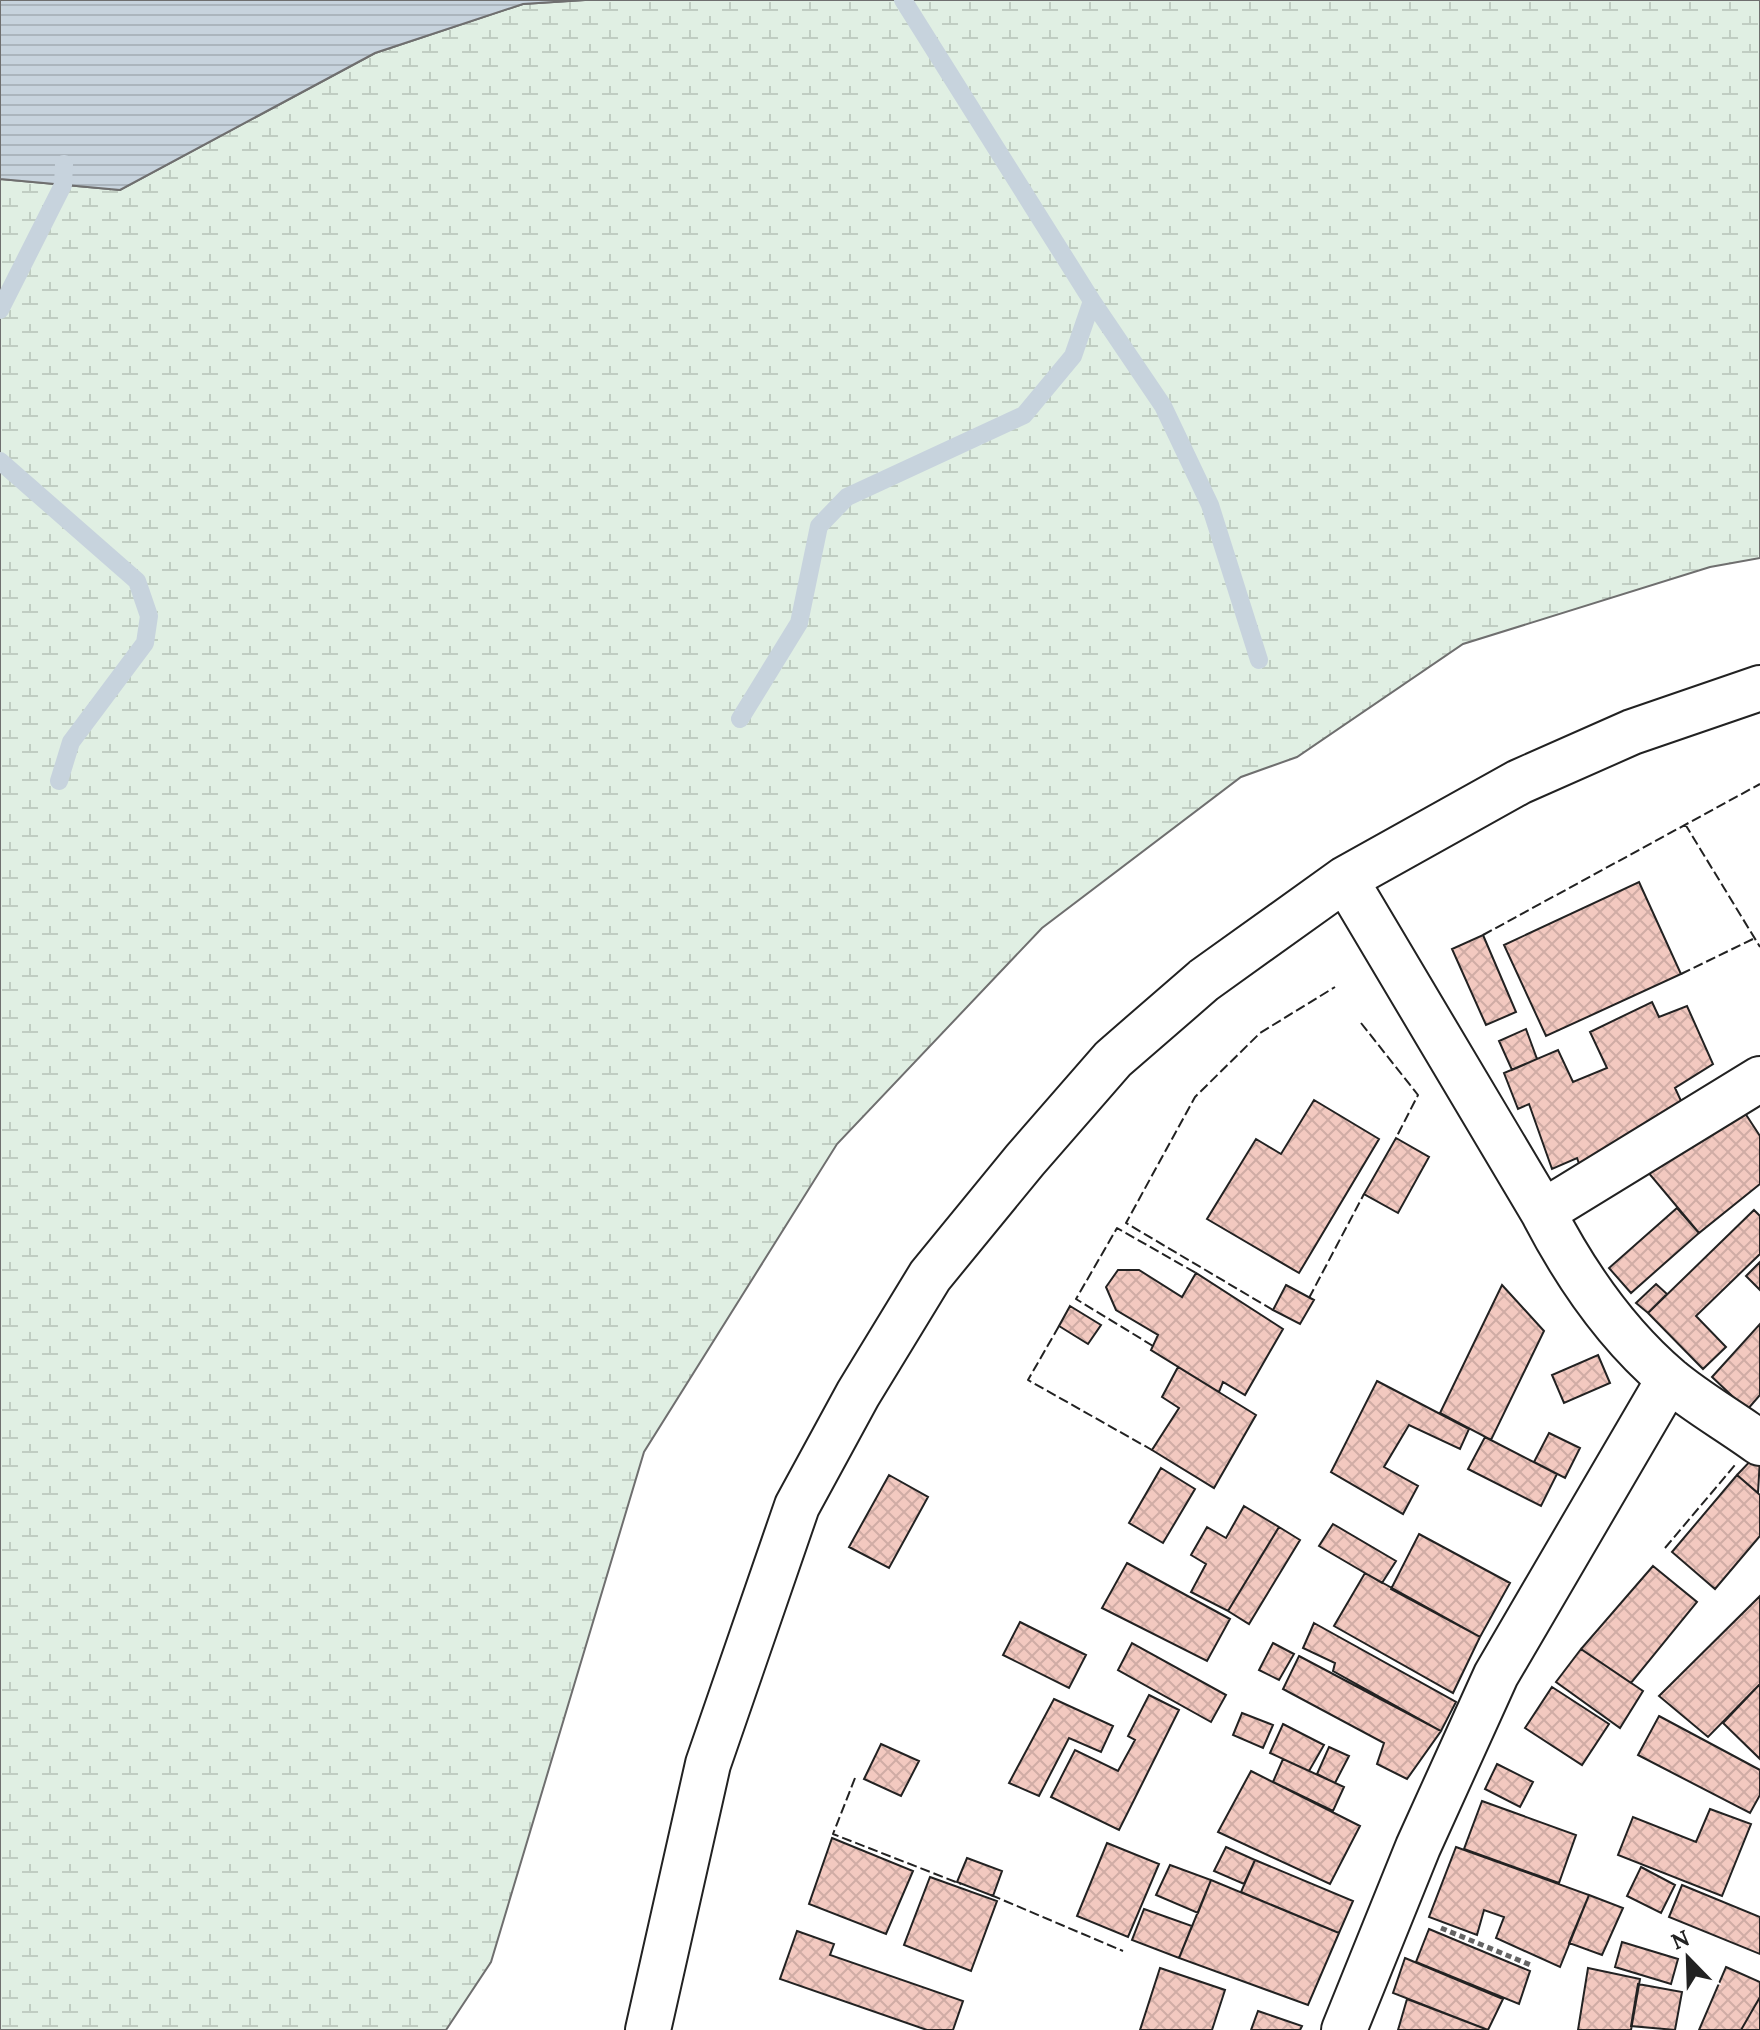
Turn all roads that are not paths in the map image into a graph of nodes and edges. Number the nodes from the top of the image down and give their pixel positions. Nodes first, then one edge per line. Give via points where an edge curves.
1 (1760, 688) edge
2 (1345, 879) junction
3 (1760, 1079) edge
4 (1543, 1212) junction
5 (1669, 1379) junction
6 (1760, 1443) edge
7 (648, 2030) edge
8 (1344, 2030) edge

1 - 2 street via 1632,732 1519,782
2 - 4 street
2 - 7 street via 1204,980 1113,1059 930,1276 858,1394 797,1506 751,1632 708,1764
3 - 4 street
4 - 5 street via 1566,1260 1596,1302
5 - 6 street
5 - 8 street via 1496,1675

